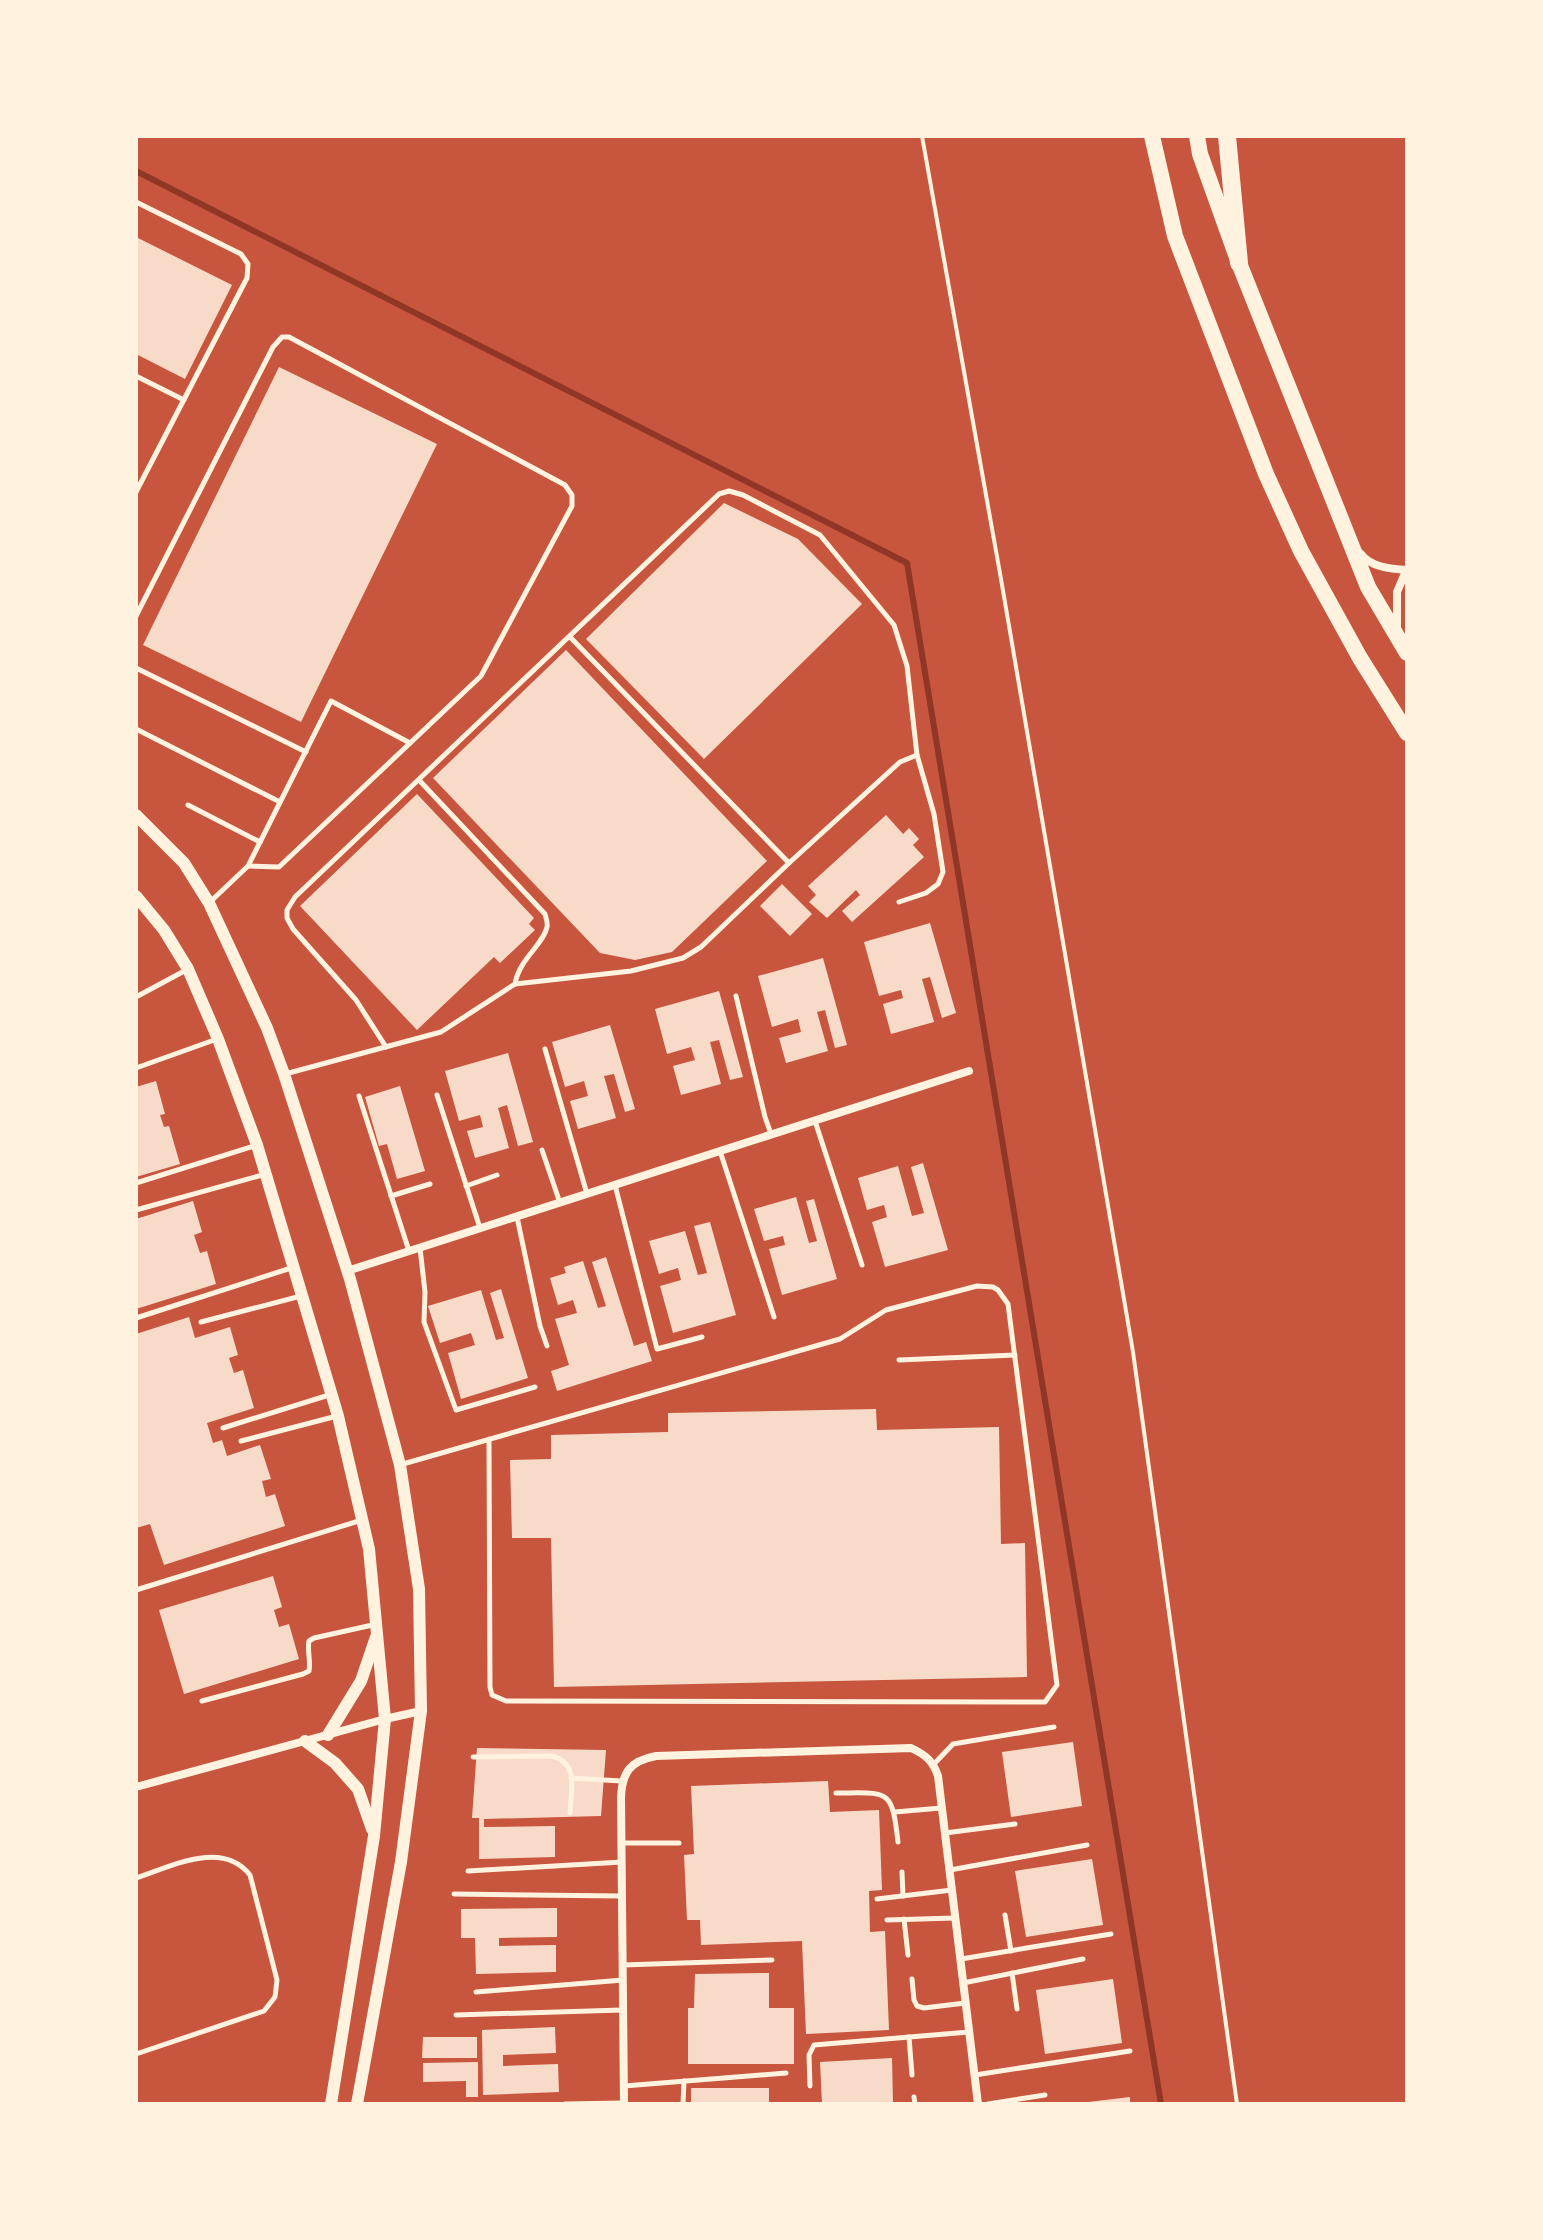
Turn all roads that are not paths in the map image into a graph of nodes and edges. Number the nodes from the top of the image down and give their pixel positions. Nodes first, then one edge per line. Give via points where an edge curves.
1 (1152, 136) edge
2 (1197, 136) edge
3 (1227, 136) edge
4 (136, 202) edge
5 (1239, 263) junction
6 (136, 376) edge
7 (184, 400) junction
8 (136, 492) edge
9 (1347, 536) junction
10 (1407, 570) edge
11 (136, 616) edge
12 (1397, 636) junction
13 (570, 637) junction
14 (1407, 653) edge
15 (136, 668) edge
16 (136, 729) edge
17 (1407, 733) edge
18 (410, 743) junction
19 (306, 752) junction
20 (917, 755) junction
21 (419, 780) junction
22 (280, 802) junction
23 (188, 805) dead end
24 (136, 815) edge
25 (260, 842) junction
26 (789, 863) junction
27 (248, 866) junction
28 (136, 896) edge
29 (899, 902) dead end
30 (209, 903) junction
31 (188, 969) junction
32 (515, 984) junction
33 (736, 996) dead end
34 (136, 997) edge
35 (218, 1039) junction
36 (386, 1047) junction
37 (545, 1049) dead end
38 (136, 1068) edge
39 (969, 1071) dead end
40 (284, 1074) junction
41 (437, 1095) dead end
42 (359, 1096) dead end
43 (815, 1121) junction
44 (771, 1135) junction
45 (257, 1145) junction
46 (542, 1150) dead end
47 (720, 1151) junction
48 (267, 1174) junction
49 (497, 1175) dead end
50 (136, 1183) edge
51 (430, 1184) dead end
52 (615, 1185) junction
53 (466, 1186) junction
54 (587, 1194) junction
55 (391, 1196) junction
56 (560, 1203) junction
57 (136, 1210) edge
58 (517, 1217) junction
59 (480, 1228) junction
60 (420, 1248) junction
61 (409, 1251) junction
62 (862, 1265) dead end
63 (294, 1267) junction
64 (347, 1271) junction
65 (303, 1296) junction
66 (774, 1317) dead end
67 (136, 1318) edge
68 (201, 1322) dead end
69 (702, 1337) dead end
70 (547, 1346) dead end
71 (1015, 1355) junction
72 (899, 1360) dead end
73 (535, 1387) dead end
74 (331, 1394) junction
75 (338, 1416) junction
76 (223, 1428) dead end
77 (489, 1439) junction
78 (241, 1441) dead end
79 (400, 1465) junction
80 (363, 1520) junction
81 (136, 1590) edge
82 (378, 1627) junction
83 (202, 1701) dead end
84 (421, 1711) junction
85 (385, 1719) junction
86 (1054, 1727) dead end
87 (328, 1735) junction
88 (305, 1741) junction
89 (473, 1757) dead end
90 (934, 1764) junction
91 (571, 1778) junction
92 (621, 1781) junction
93 (136, 1787) edge
94 (836, 1793) dead end
95 (941, 1808) junction
96 (895, 1812) junction
97 (570, 1813) dead end
98 (1015, 1824) dead end
99 (945, 1833) junction
100 (374, 1836) junction
101 (898, 1842) dead end
102 (621, 1843) junction
103 (679, 1843) dead end
104 (1087, 1845) dead end
105 (622, 1862) junction
106 (468, 1871) dead end
107 (949, 1871) junction
108 (902, 1872) dead end
109 (136, 1878) edge
110 (952, 1890) junction
111 (454, 1894) dead end
112 (622, 1896) junction
113 (903, 1896) junction
114 (877, 1899) dead end
115 (1005, 1915) dead end
116 (955, 1918) junction
117 (904, 1919) junction
118 (887, 1920) dead end
119 (1111, 1934) dead end
120 (1011, 1951) junction
121 (908, 1955) dead end
122 (960, 1959) junction
123 (1083, 1959) dead end
124 (772, 1960) dead end
125 (623, 1965) junction
126 (1012, 1973) junction
127 (912, 1979) dead end
128 (623, 1980) junction
129 (963, 1983) junction
130 (476, 1992) dead end
131 (965, 2003) junction
132 (1017, 2009) dead end
133 (623, 2010) junction
134 (456, 2015) dead end
135 (969, 2032) junction
136 (909, 2037) junction
137 (1130, 2051) dead end
138 (136, 2054) edge
139 (786, 2073) dead end
140 (912, 2075) dead end
141 (974, 2075) junction
142 (684, 2081) junction
143 (624, 2086) junction
144 (810, 2086) dead end
145 (1045, 2095) dead end
146 (624, 2103) edge
147 (331, 2104) edge
148 (357, 2104) edge
149 (565, 2104) edge
150 (683, 2104) edge
151 (978, 2104) edge
152 (988, 2104) edge

1 - 17 highway via 1175,236 1266,474 1301,551
2 - 5 highway
3 - 5 highway
4 - 7 lane via 241,254 248,264 247,278
5 - 9 highway
6 - 7 lane
7 - 8 lane
9 - 10 street via 1366,561
9 - 12 highway via 1368,587
10 - 12 street via 1397,592
11 - 18 lane via 273,347 289,337 565,485 572,495 572,506 481,676
12 - 14 highway
13 - 20 lane via 719,494 743,495 820,535 894,625 907,666
13 - 21 lane
13 - 26 lane
15 - 19 lane
16 - 22 lane
18 - 19 lane via 331,701
18 - 27 lane via 279,867
19 - 22 lane
20 - 26 lane via 900,762
20 - 29 lane via 943,872 926,893
21 - 32 lane via 545,914 545,933 520,966
21 - 36 lane via 287,910 293,929 356,1000
22 - 25 lane
23 - 25 lane
24 - 30 street via 184,863
25 - 27 lane
26 - 32 lane via 683,958 631,971
27 - 30 lane
28 - 31 street
30 - 40 street
31 - 34 lane
31 - 35 street
32 - 36 lane via 441,1032
33 - 44 lane
35 - 38 lane
35 - 45 street
36 - 40 lane
37 - 54 lane
39 - 43 street
40 - 64 street
41 - 53 lane
42 - 55 lane
43 - 44 street
43 - 62 lane
44 - 47 street
45 - 48 street
45 - 50 lane
46 - 56 lane
47 - 52 street
47 - 66 lane
48 - 57 lane
48 - 63 street
49 - 53 lane
51 - 55 lane
52 - 54 street
52 - 69 lane via 657,1349
53 - 59 lane
54 - 56 street
55 - 61 lane
56 - 58 street
58 - 59 street
58 - 70 lane
59 - 60 street
60 - 61 street
60 - 73 lane via 424,1322 456,1410
61 - 64 street
63 - 65 street
63 - 67 lane
64 - 79 street
65 - 68 lane
65 - 74 street
71 - 72 lane
71 - 77 lane via 1008,1304 993,1287 977,1286 886,1310 840,1339
71 - 77 lane via 1057,1685 1045,1702 496,1697 490,1687
74 - 75 street
74 - 76 lane
75 - 78 lane
75 - 80 street
77 - 79 lane
79 - 84 street via 419,1589
80 - 81 lane
80 - 82 street
82 - 83 lane via 314,1638 307,1648 309,1671
82 - 85 street
82 - 87 street via 361,1681
84 - 85 street
84 - 148 street via 401,1862
85 - 87 street
85 - 100 street
86 - 90 lane via 953,1744
87 - 88 street
88 - 93 street
88 - 100 street via 358,1789
89 - 91 lane via 552,1756 569,1765
90 - 92 street via 911,1748 656,1756 641,1759
90 - 95 street
91 - 92 lane
91 - 97 lane
92 - 102 street
94 - 96 lane via 878,1794
95 - 96 lane
95 - 99 street
96 - 101 lane
98 - 99 lane
99 - 107 street
100 - 147 street
102 - 103 lane
102 - 105 street
104 - 107 lane
105 - 106 lane
105 - 112 street
107 - 110 street
108 - 113 lane
109 - 138 lane via 204,1857 244,1867 277,1980 275,1997 264,2011
110 - 113 lane
110 - 116 street
111 - 112 lane
112 - 125 street
113 - 114 lane
115 - 120 lane
116 - 117 lane
116 - 122 street
117 - 118 lane
117 - 121 lane
119 - 120 lane
120 - 122 lane
122 - 129 street
123 - 126 lane
124 - 125 lane
125 - 128 street
126 - 129 lane
126 - 132 lane
127 - 131 lane via 917,2006
128 - 130 lane
128 - 133 street
129 - 131 street
131 - 135 street
133 - 134 lane
133 - 143 street
135 - 136 lane
135 - 141 street
136 - 140 lane
136 - 144 lane via 814,2045 809,2055
137 - 141 lane
139 - 142 lane
141 - 151 street
142 - 143 lane
142 - 150 lane
143 - 146 street
145 - 152 lane
146 - 149 lane

